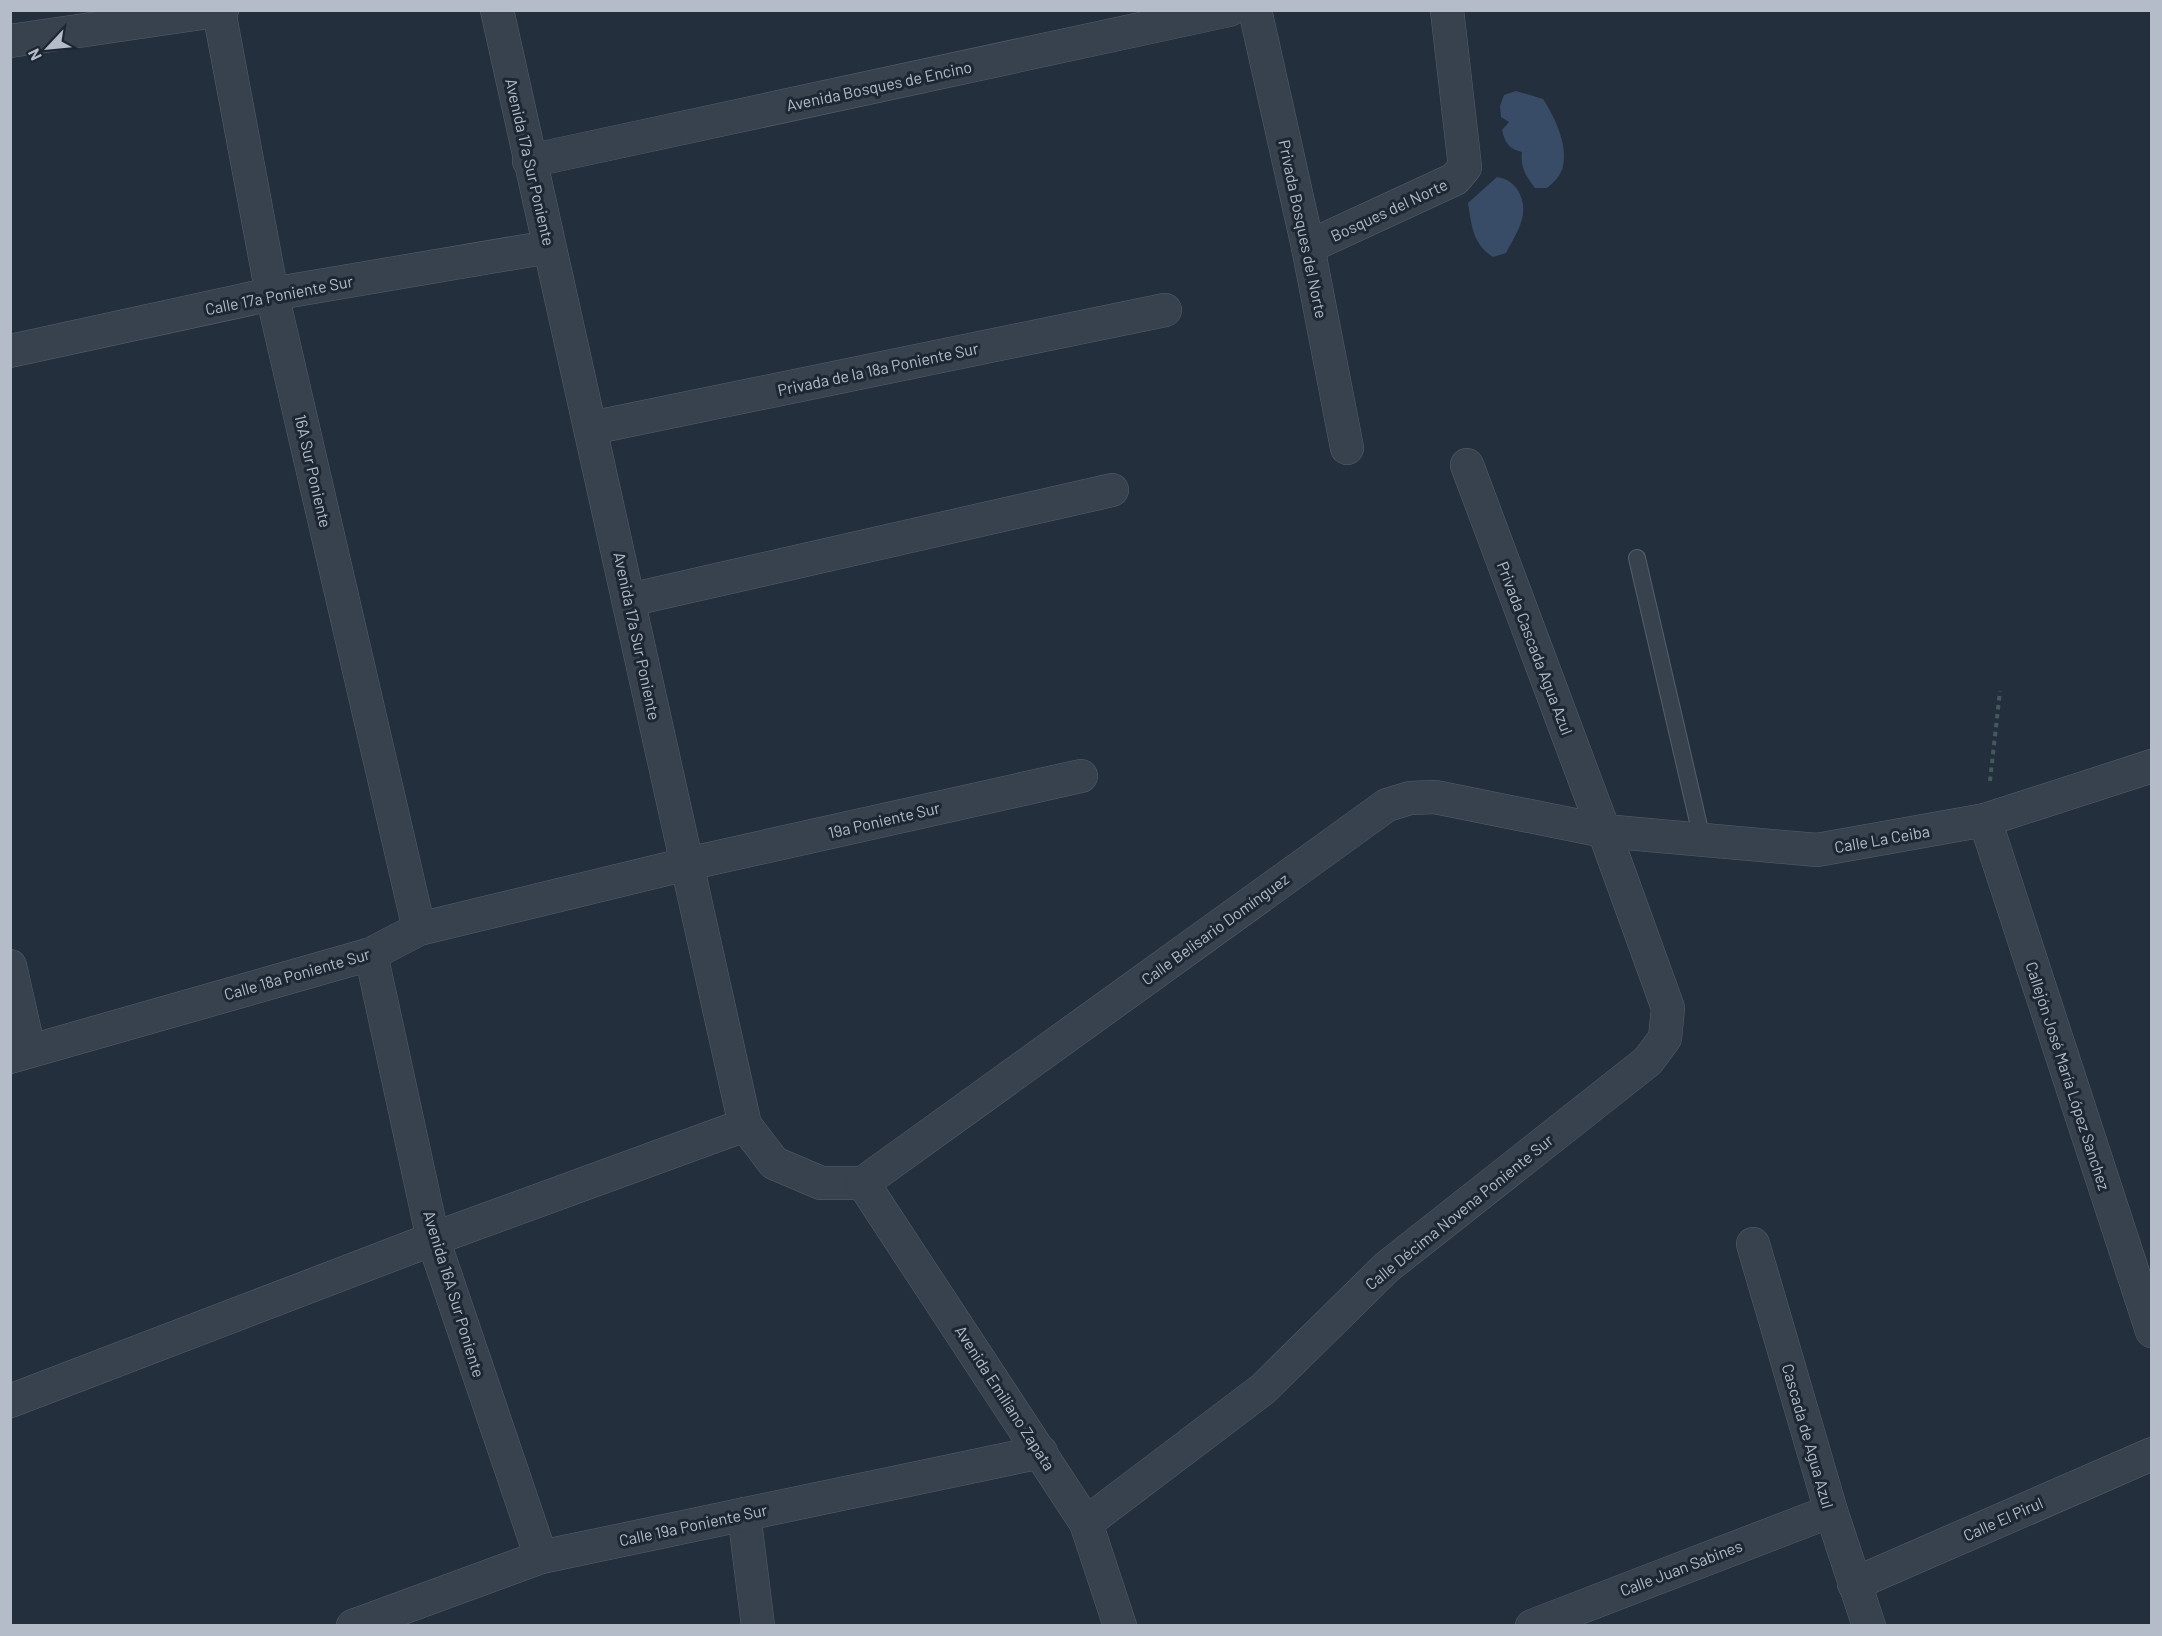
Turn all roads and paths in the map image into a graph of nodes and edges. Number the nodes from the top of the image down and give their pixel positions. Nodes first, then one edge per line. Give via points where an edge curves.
1 (497, 10) edge
2 (1229, 10) edge
3 (1255, 10) edge
4 (1447, 10) edge
5 (220, 11) edge
6 (10, 41) edge
7 (529, 161) junction
8 (549, 247) junction
9 (1308, 248) junction
10 (272, 294) junction
11 (1166, 310) dead end
12 (10, 351) edge
13 (591, 428) junction
14 (1347, 448) dead end
15 (1467, 465) dead end
16 (1112, 490) dead end
17 (1637, 558) dead end
18 (629, 600) junction
19 (2000, 691) dead end
20 (2151, 766) edge
21 (1081, 776) dead end
22 (1985, 820) junction
23 (1604, 831) junction
24 (1702, 839) junction
25 (687, 864) junction
26 (418, 929) junction
27 (371, 954) junction
28 (10, 966) edge
29 (1665, 1038) joint
30 (20, 1053) edge
31 (745, 1125) junction
32 (863, 1183) junction
33 (433, 1239) junction
34 (1753, 1244) dead end
35 (2151, 1331) edge
36 (10, 1401) edge
37 (1041, 1452) junction
38 (2151, 1454) edge
39 (1831, 1512) junction
40 (744, 1515) junction
41 (1086, 1523) junction
42 (541, 1557) junction
43 (1854, 1584) junction
44 (353, 1626) edge
45 (758, 1626) edge
46 (1120, 1626) edge
47 (1532, 1626) edge
48 (1869, 1626) edge

1 - 7 street, Avenida 17a Sur Poniente
2 - 7 street, Avenida Bosques de Encino
3 - 9 street, Privada Bosques del Norte
4 - 9 street, Bosques del Norte via 1465,167 1455,179
5 - 6 street
5 - 10 street, 16A Sur Poniente
7 - 8 street, Avenida 17a Sur Poniente
8 - 10 street, Calle 17a Poniente Sur
8 - 13 street, Avenida 17a Sur Poniente
9 - 14 street, Privada Bosques del Norte
10 - 12 street, Calle 17a Poniente Sur
10 - 26 street, 16A Sur Poniente
11 - 13 street, Privada de la 18a Poniente Sur
13 - 18 street, Avenida 17a Sur Poniente
15 - 23 street, Privada Cascada Agua Azul
16 - 18 street
17 - 24 lane
18 - 25 street, Avenida 17a Sur Poniente
19 - 22 path
20 - 22 street, Calle La Ceiba
21 - 25 street, 19a Poniente Sur
22 - 24 street, Calle La Ceiba via 1817,850
22 - 35 street, Callejón José María López Sanchez
23 - 24 street, Calle La Ceiba
23 - 29 street, Privada Cascada Agua Azul via 1668,1008
23 - 32 street, Calle Belisario Domínguez via 1435,797 1410,798 1387,805
25 - 26 street, Calle 18a Poniente Sur
25 - 31 street, Avenida 17a Sur Poniente
26 - 27 street, Calle 18a Poniente Sur
27 - 30 street, Calle 18a Poniente Sur
27 - 33 street, Avenida 16A Sur Poniente
28 - 30 street
29 - 41 street, Calle Décima Novena Poniente Sur via 1648,1061 1387,1267 1263,1389
31 - 32 street, Avenida 17a Sur Poniente via 774,1163 821,1183
31 - 33 street
32 - 37 street, Avenida Emiliano Zapata
33 - 36 street
33 - 42 street, Avenida 16A Sur Poniente
34 - 39 street, Cascada de Agua Azul
37 - 40 street, Calle 19a Poniente Sur
37 - 41 street, Avenida Emiliano Zapata
38 - 43 street, Calle El Pirul
39 - 43 street, Cascada de Agua Azul
39 - 47 street, Calle Juan Sabines
40 - 42 street, Calle 19a Poniente Sur
40 - 45 street
41 - 46 street, Avenida Emiliano Zapata
42 - 44 street, Calle 19a Poniente Sur
43 - 48 street, Cascada de Agua Azul

